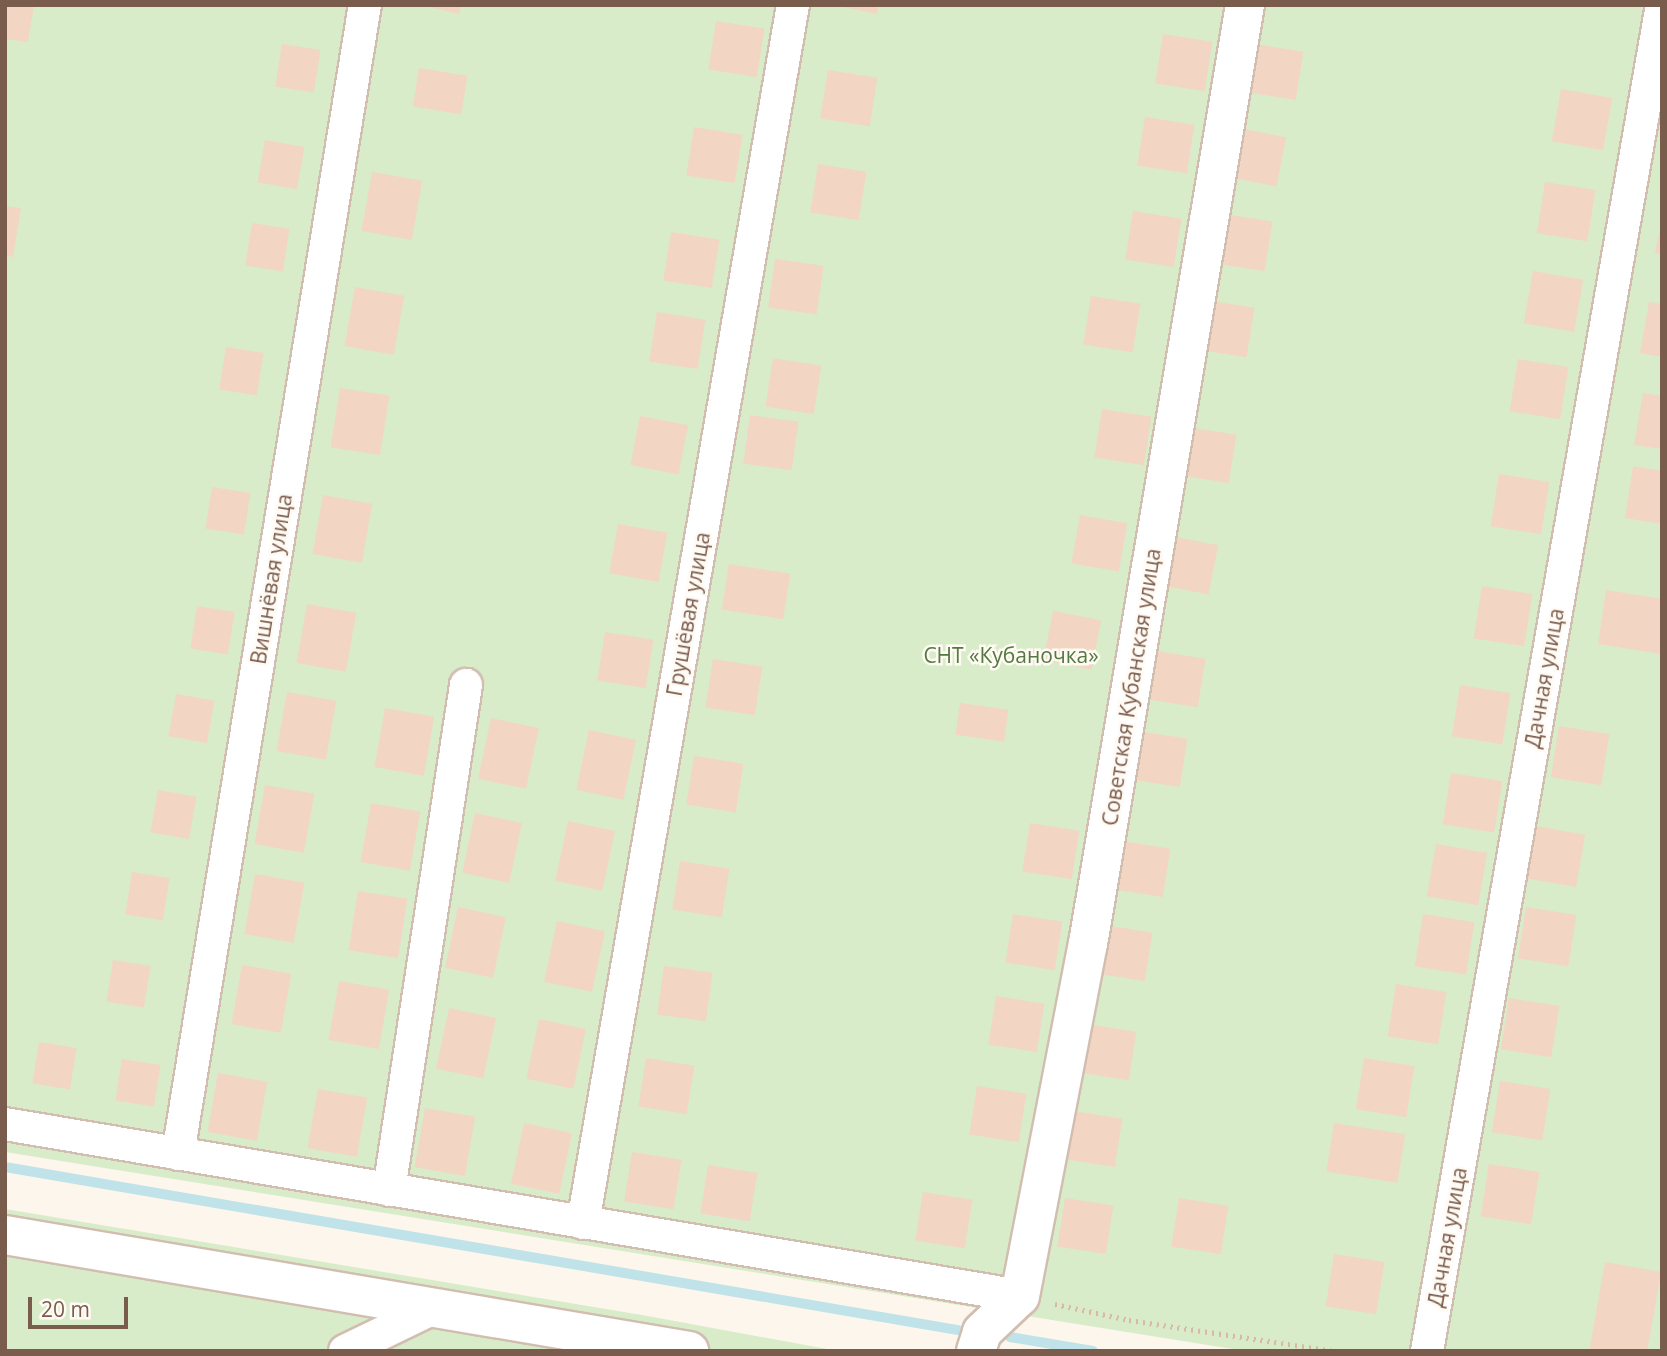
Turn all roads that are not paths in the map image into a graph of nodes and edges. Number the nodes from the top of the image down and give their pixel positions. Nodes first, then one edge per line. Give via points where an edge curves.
1 (365, 5) edge
2 (793, 5) edge
3 (1245, 5) edge
4 (1662, 5) edge
5 (466, 685) dead end
6 (5, 1124) edge
7 (178, 1154) junction
8 (389, 1190) junction
9 (583, 1223) junction
10 (5, 1235) edge
11 (1020, 1296) junction
12 (438, 1306) junction
13 (345, 1351) edge
14 (689, 1351) edge
15 (976, 1351) edge
16 (1427, 1351) edge

1 - 7 street, Вишнёвая улица
2 - 9 street, Грушёвая улица
3 - 11 street, Советская Кубанская улица via 1088,944
4 - 16 street, Дачная улица
5 - 8 street
6 - 7 street
7 - 8 street
8 - 9 street
9 - 11 street
10 - 12 street
11 - 15 street via 982,1332
12 - 13 street
12 - 14 street

